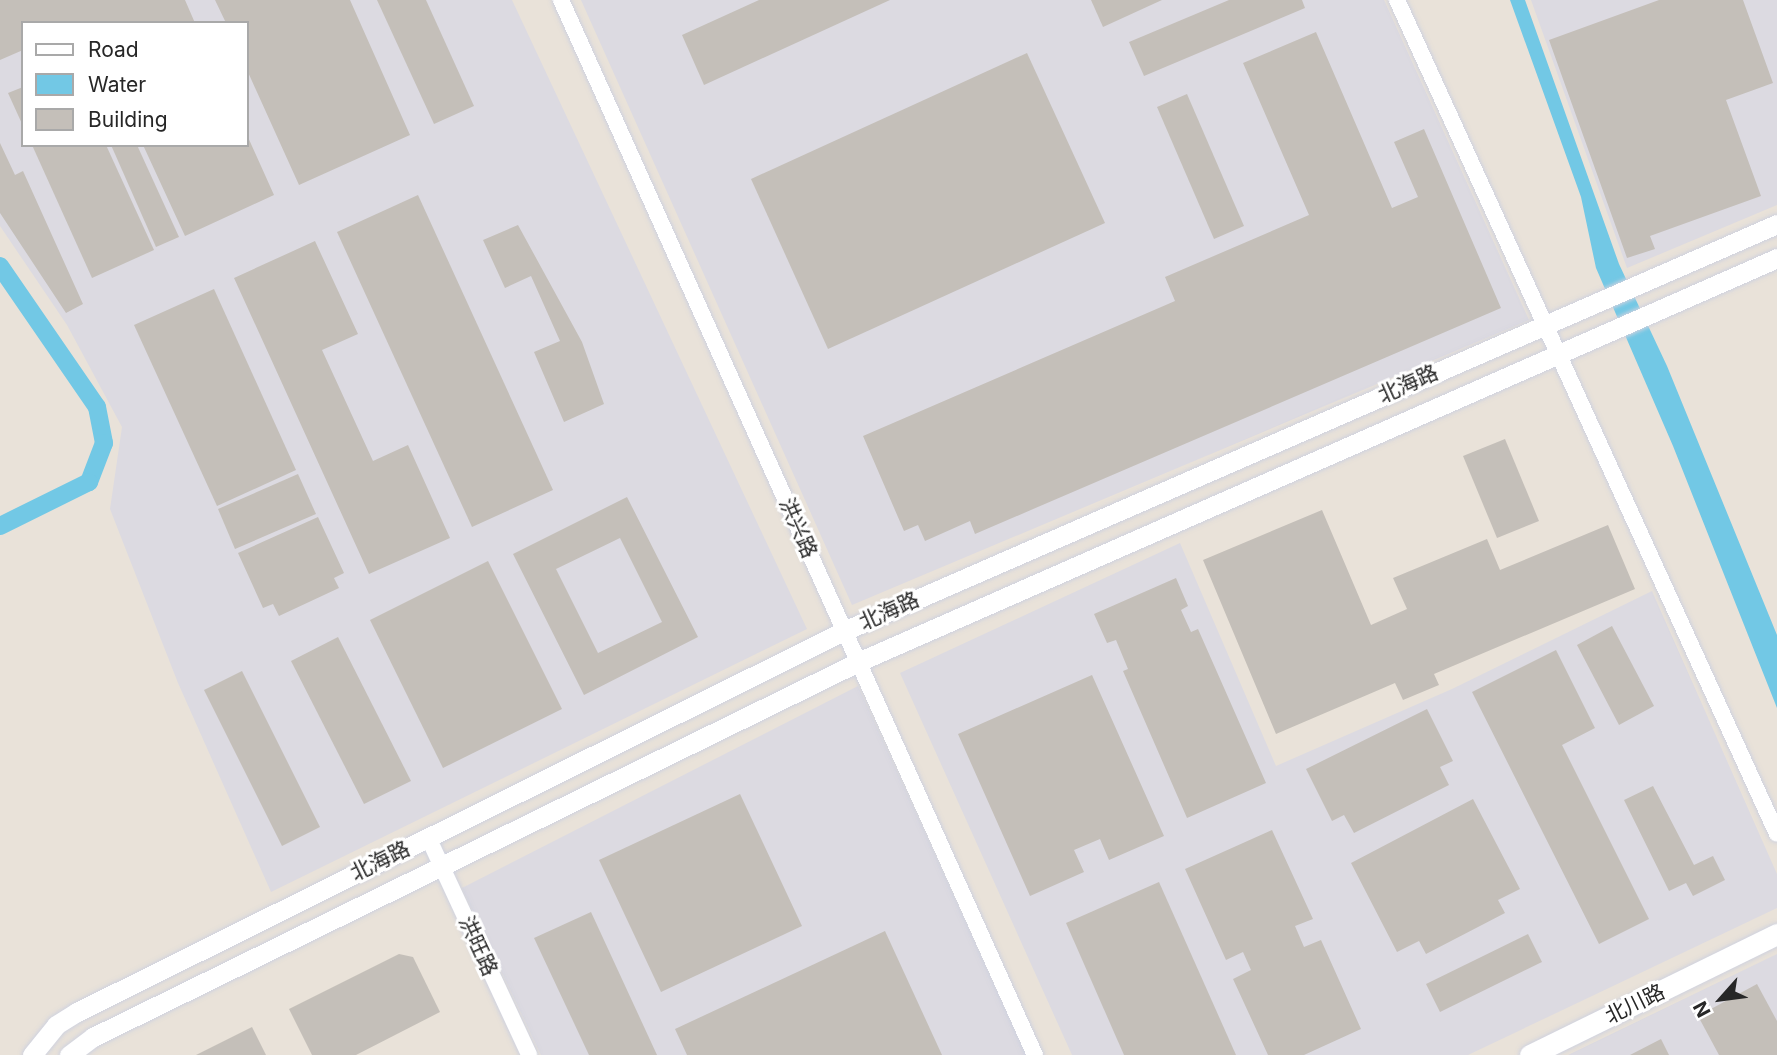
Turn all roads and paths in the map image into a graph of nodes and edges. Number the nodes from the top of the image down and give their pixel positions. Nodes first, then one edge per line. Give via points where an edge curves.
1 (561, 0) edge
2 (1397, 0) edge
3 (1777, 224) edge
4 (1777, 258) edge
5 (1542, 325) junction
6 (1555, 355) junction
7 (844, 631) junction
8 (858, 662) junction
9 (1777, 834) edge
10 (428, 837) junction
11 (441, 866) junction
12 (1777, 934) edge
13 (32, 1055) edge
14 (69, 1055) edge
15 (530, 1055) edge
16 (1035, 1055) edge
17 (1530, 1055) edge

1 - 7 street, 洪兴路
2 - 5 street
3 - 5 street, 北海路
4 - 6 street, 北海路
5 - 6 street
5 - 7 street, 北海路
6 - 8 street, 北海路
6 - 9 street
7 - 8 street, 洪兴路
7 - 10 street, 北海路
8 - 11 street, 北海路
8 - 16 street, 洪兴路
10 - 11 street, 洪旺路
10 - 13 street, 北海路 via 77,1012 56,1025
11 - 14 street, 北海路 via 93,1037
11 - 15 street, 洪旺路
12 - 17 main road, 北川路

